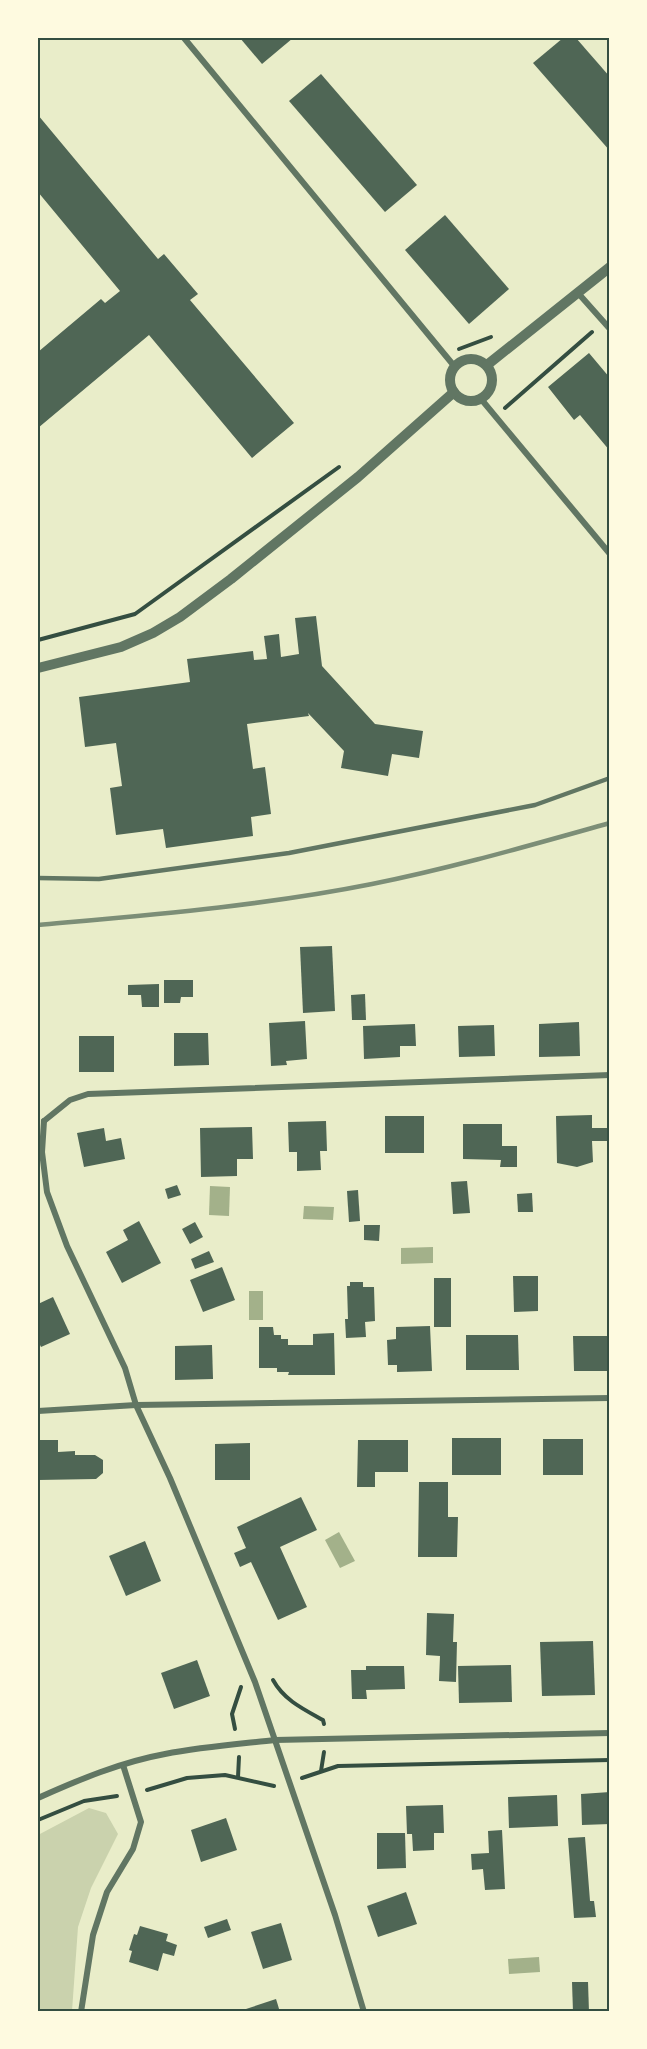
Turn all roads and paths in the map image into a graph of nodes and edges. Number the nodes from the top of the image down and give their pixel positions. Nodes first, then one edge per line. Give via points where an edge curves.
1 (184, 38) edge
2 (609, 267) edge
3 (578, 293) junction
4 (604, 322) junction
5 (609, 329) edge
6 (487, 365) junction
7 (455, 367) junction
8 (454, 392) junction
9 (481, 399) junction
10 (496, 416) junction
11 (346, 461) dead end
12 (609, 554) edge
13 (38, 640) edge
14 (38, 668) edge
15 (609, 778) edge
16 (38, 878) edge
17 (609, 1075) edge
18 (41, 1121) edge
19 (609, 1398) edge
20 (136, 1405) junction
21 (38, 1411) edge
22 (609, 1733) edge
23 (275, 1740) junction
24 (609, 1760) edge
25 (123, 1765) junction
26 (290, 1782) junction
27 (133, 1794) junction
28 (38, 1798) edge
29 (38, 1820) edge
30 (81, 2012) edge
31 (364, 2012) edge

1 - 7 street
2 - 3 street
3 - 4 street
3 - 6 street
4 - 5 street
4 - 10 path
6 - 7 street via 471,359
6 - 9 street via 492,383
7 - 8 street via 451,379
8 - 9 street via 466,400
8 - 14 street via 358,477 180,617 121,647
9 - 10 street
10 - 12 street
11 - 13 path via 135,614
15 - 16 lane via 535,805 289,853 99,879
17 - 18 street via 88,1094 70,1100
18 - 20 street via 47,1192 67,1246 125,1368
19 - 20 street
20 - 21 street
20 - 23 street via 255,1682
22 - 23 street
23 - 25 street via 165,1754
23 - 26 street
24 - 26 path via 338,1766
25 - 27 street
25 - 28 street
26 - 27 path via 273,1787 225,1775 197,1777
26 - 31 street
27 - 29 path via 84,1801
27 - 30 street via 141,1822 133,1849 107,1892 93,1935

